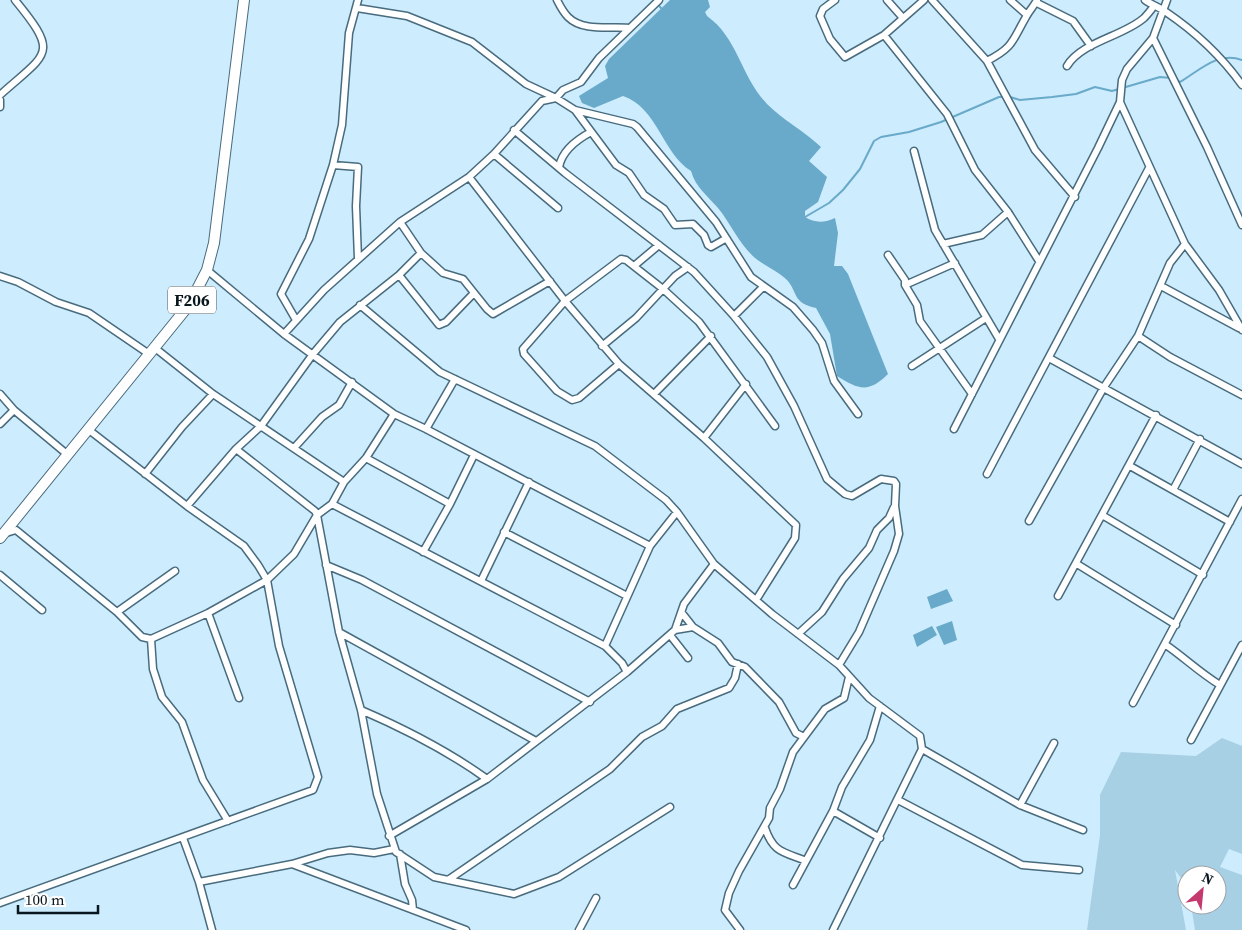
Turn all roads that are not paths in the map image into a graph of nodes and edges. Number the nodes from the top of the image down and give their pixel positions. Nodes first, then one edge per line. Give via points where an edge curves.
1 (15, 0) edge
2 (244, 0) edge
3 (358, 0) edge
4 (557, 0) edge
5 (660, 0) edge
6 (835, 0) edge
7 (886, 0) edge
8 (924, 0) edge
9 (932, 0) edge
10 (1010, 0) edge
11 (1145, 0) edge
12 (1167, 0) edge
13 (1037, 1) edge
14 (1154, 6) junction
15 (356, 8) junction
16 (1165, 11) junction
17 (1027, 15) junction
18 (902, 18) junction
19 (629, 28) junction
20 (884, 35) junction
21 (1152, 38) junction
22 (1091, 46) junction
23 (987, 61) junction
24 (1067, 66) dead end
25 (1242, 85) edge
26 (0, 96) edge
27 (556, 98) junction
28 (0, 100) edge
29 (1120, 102) junction
30 (0, 107) edge
31 (575, 110) junction
32 (514, 130) junction
33 (591, 132) junction
34 (914, 151) dead end
35 (494, 154) junction
36 (333, 165) junction
37 (559, 167) junction
38 (1149, 168) junction
39 (469, 177) junction
40 (1074, 197) junction
41 (558, 208) dead end
42 (1008, 212) junction
43 (400, 222) junction
44 (1242, 225) edge
45 (725, 239) junction
46 (943, 244) junction
47 (1185, 244) junction
48 (659, 245) junction
49 (421, 253) junction
50 (888, 256) dead end
51 (358, 259) junction
52 (1039, 261) junction
53 (955, 264) junction
54 (634, 266) junction
55 (688, 267) junction
56 (207, 270) junction
57 (399, 275) junction
58 (0, 276) edge
59 (550, 281) junction
60 (906, 285) junction
61 (1160, 286) junction
62 (763, 287) junction
63 (663, 289) junction
64 (474, 293) junction
65 (565, 302) junction
66 (360, 304) junction
67 (734, 316) junction
68 (986, 318) junction
69 (296, 320) junction
70 (1240, 329) edge
71 (284, 334) junction
72 (711, 336) junction
73 (1138, 336) junction
74 (999, 339) junction
75 (602, 346) junction
76 (939, 349) junction
77 (152, 351) junction
78 (313, 354) junction
79 (1049, 358) junction
80 (619, 364) junction
81 (912, 366) dead end
82 (455, 379) junction
83 (352, 382) junction
84 (746, 384) junction
85 (1104, 387) junction
86 (0, 394) edge
87 (213, 394) junction
88 (654, 394) junction
89 (972, 394) junction
90 (1242, 395) edge
91 (14, 410) junction
92 (394, 414) junction
93 (858, 414) dead end
94 (1156, 415) junction
95 (0, 424) edge
96 (261, 426) junction
97 (775, 426) dead end
98 (426, 429) junction
99 (954, 429) dead end
100 (89, 430) junction
101 (704, 438) junction
102 (1200, 439) junction
103 (294, 448) junction
104 (236, 449) junction
105 (68, 455) junction
106 (474, 455) junction
107 (366, 458) junction
108 (1242, 464) edge
109 (1130, 466) junction
110 (145, 474) junction
111 (987, 474) dead end
112 (344, 482) junction
113 (529, 482) junction
114 (1173, 490) junction
115 (1242, 499) edge
116 (332, 504) junction
117 (450, 504) junction
118 (187, 506) junction
119 (894, 506) junction
120 (677, 512) junction
121 (318, 515) junction
122 (1102, 515) junction
123 (1029, 520) dead end
124 (1230, 522) junction
125 (504, 532) junction
126 (1, 535) edge
127 (650, 546) junction
128 (423, 552) junction
129 (714, 564) junction
130 (1077, 564) junction
131 (326, 565) junction
132 (175, 570) dead end
133 (0, 575) edge
134 (1203, 575) junction
135 (267, 580) junction
136 (480, 582) junction
137 (627, 596) junction
138 (1058, 596) dead end
139 (756, 600) junction
140 (42, 610) dead end
141 (117, 612) junction
142 (208, 613) junction
143 (682, 613) junction
144 (1176, 625) junction
145 (693, 627) junction
146 (339, 632) junction
147 (673, 633) junction
148 (798, 634) junction
149 (151, 639) junction
150 (1166, 645) junction
151 (1242, 645) edge
152 (605, 646) junction
153 (688, 658) dead end
154 (738, 664) junction
155 (840, 665) junction
156 (627, 672) junction
157 (849, 677) junction
158 (1220, 685) junction
159 (239, 698) dead end
160 (590, 702) junction
161 (1133, 703) dead end
162 (880, 706) junction
163 (361, 710) junction
164 (796, 733) junction
165 (804, 737) junction
166 (536, 740) junction
167 (1191, 740) dead end
168 (1054, 743) dead end
169 (922, 749) junction
170 (793, 752) junction
171 (487, 780) junction
172 (898, 800) junction
173 (1020, 805) junction
174 (670, 807) dead end
175 (833, 811) junction
176 (228, 821) junction
177 (765, 828) junction
178 (1083, 830) dead end
179 (389, 836) junction
180 (183, 838) junction
181 (880, 838) junction
182 (397, 851) junction
183 (804, 860) junction
184 (292, 864) junction
185 (1079, 870) dead end
186 (448, 880) junction
187 (199, 882) junction
188 (793, 885) dead end
189 (596, 898) dead end
190 (0, 903) edge
191 (413, 910) junction
192 (212, 930) edge
193 (466, 930) edge
194 (579, 930) edge
195 (740, 930) edge
196 (833, 930) edge

1 - 26 street via 32,21 45,47 38,60
2 - 56 main road, F206 via 214,243
3 - 15 street
4 - 19 street via 566,15 575,21 597,28
5 - 19 street
6 - 20 street via 823,9 820,16 830,39 845,57
7 - 18 street
8 - 18 street
9 - 23 street
10 - 17 street
11 - 14 street
12 - 16 street
13 - 17 street
13 - 22 street via 1072,21
14 - 16 street
14 - 22 street via 1140,21
15 - 27 street via 407,16 472,42 526,84
15 - 36 street via 349,33 342,125
16 - 21 street
16 - 25 street via 1223,61
17 - 23 street via 1013,43
18 - 20 street
19 - 27 street via 581,82 563,90
20 - 42 street via 947,114 975,170
21 - 29 street via 1127,69 1122,80
21 - 44 street
22 - 24 street via 1070,60
23 - 40 street via 1034,150
27 - 31 street
27 - 32 street via 542,101
28 - 30 street
29 - 38 street
29 - 40 street
31 - 33 street
31 - 45 street via 637,127 716,222
32 - 35 street
32 - 37 street
33 - 37 street via 568,148 561,156
33 - 45 street via 616,165 629,173 644,195 664,209 675,225 693,224 711,247
34 - 46 street via 930,218
35 - 39 street
35 - 41 street
36 - 51 street via 358,167
36 - 69 street via 309,238 281,294
37 - 48 street
38 - 47 street
38 - 79 street
39 - 43 street
39 - 59 street
40 - 52 street
42 - 46 street via 982,235
42 - 52 street
43 - 49 street
43 - 51 street
45 - 62 street via 751,277
46 - 53 street
47 - 61 street via 1170,263
47 - 70 street via 1218,290
48 - 54 street
48 - 55 street
49 - 57 street
49 - 64 street via 444,273 463,279
50 - 60 street
51 - 69 street
52 - 74 street
53 - 60 street
53 - 68 street
54 - 63 street
54 - 65 street via 621,259
55 - 63 street
55 - 67 street
56 - 71 street
56 - 77 main road, F206 via 189,305
57 - 64 street via 439,325 446,322
57 - 66 street
58 - 77 street via 56,302 89,313
59 - 64 street via 493,314
59 - 65 street
60 - 76 street via 917,305 920,321
61 - 70 street
61 - 73 street
62 - 67 street
62 - 93 street via 793,307 813,330 822,343 834,381
63 - 72 street
63 - 75 street via 636,318
65 - 75 street
65 - 80 street via 523,349 524,354 557,391 572,400 579,398
66 - 78 street
66 - 82 street via 428,363
67 - 119 street via 767,357 832,485 852,496 881,479 894,481
68 - 74 street
68 - 76 street
69 - 71 street
71 - 78 street
72 - 84 street
72 - 88 street
73 - 85 street
73 - 90 street
74 - 89 street
75 - 80 street
76 - 81 street
76 - 89 street
77 - 87 street
77 - 100 main road, F206
78 - 83 street
78 - 96 street
79 - 85 street
79 - 111 street
80 - 88 street
82 - 98 street
82 - 120 street via 595,446
83 - 92 street
83 - 103 street via 339,405 322,417
84 - 97 street
84 - 101 street
85 - 94 street
85 - 123 street
86 - 91 street
87 - 96 street
87 - 110 street
88 - 101 street
89 - 99 street
91 - 95 street
91 - 105 street
92 - 98 street
92 - 107 street
94 - 102 street
94 - 109 street
96 - 103 street
96 - 104 street
98 - 106 street
100 - 105 main road, F206
100 - 110 street
101 - 139 street via 796,525 794,538
102 - 108 street
102 - 114 street
103 - 112 street
104 - 118 street
104 - 121 street
105 - 126 main road, F206
106 - 113 street
106 - 117 street
107 - 112 street
107 - 117 street
109 - 114 street
109 - 122 street
110 - 118 street
112 - 116 street
113 - 125 street
113 - 127 street
114 - 124 street
115 - 124 street
116 - 121 street
116 - 128 street
117 - 128 street
118 - 135 street via 244,546
119 - 148 street via 869,548 843,579 822,612
119 - 155 street via 899,534 894,551 859,632
120 - 127 street
120 - 129 street
121 - 131 street
121 - 135 street via 294,554
122 - 130 street
122 - 134 street
124 - 134 street
125 - 136 street
125 - 137 street
126 - 141 street via 16,530
127 - 137 street
128 - 136 street
129 - 139 street
129 - 143 street via 690,594
130 - 138 street
130 - 144 street
131 - 146 street
131 - 160 street via 362,580
132 - 141 street
133 - 140 street
134 - 144 street
135 - 142 street
135 - 176 street via 279,646 318,778 313,790
136 - 152 street
137 - 152 street
139 - 148 street
141 - 149 street via 142,637
142 - 149 street
142 - 159 street
143 - 145 street
143 - 147 street
144 - 150 street
145 - 147 street
145 - 154 street via 718,643 732,662
146 - 163 street
146 - 166 street
147 - 153 street
147 - 156 street
148 - 155 street
149 - 176 street via 153,668 162,697 182,722 203,780
150 - 158 street via 1198,672
150 - 161 street
151 - 158 street
152 - 156 street via 622,662
154 - 164 street via 745,667 779,702
154 - 186 street via 729,688 677,708 662,726 642,738 610,769
155 - 157 street
156 - 160 street
157 - 162 street
157 - 165 street via 844,698 825,710
158 - 167 street
160 - 166 street
162 - 169 street via 914,729 923,741
162 - 175 street via 870,740 842,787
163 - 171 street via 405,729
163 - 179 street via 377,794
164 - 165 street
164 - 170 street
165 - 170 street
166 - 171 street
168 - 173 street
169 - 172 street
169 - 173 street
170 - 177 street
171 - 179 street
172 - 181 street
172 - 185 street via 1022,865
173 - 178 street
174 - 186 street via 559,877 514,894
175 - 181 street
175 - 183 street
176 - 180 street
177 - 183 street via 768,840 776,849
177 - 195 street via 738,872 726,904 728,916
179 - 182 street
180 - 187 street
180 - 190 street
181 - 196 street
182 - 184 street via 350,850
182 - 186 street via 434,877
182 - 191 street
183 - 188 street
184 - 187 street
184 - 191 street
187 - 192 street
189 - 194 street
191 - 193 street

